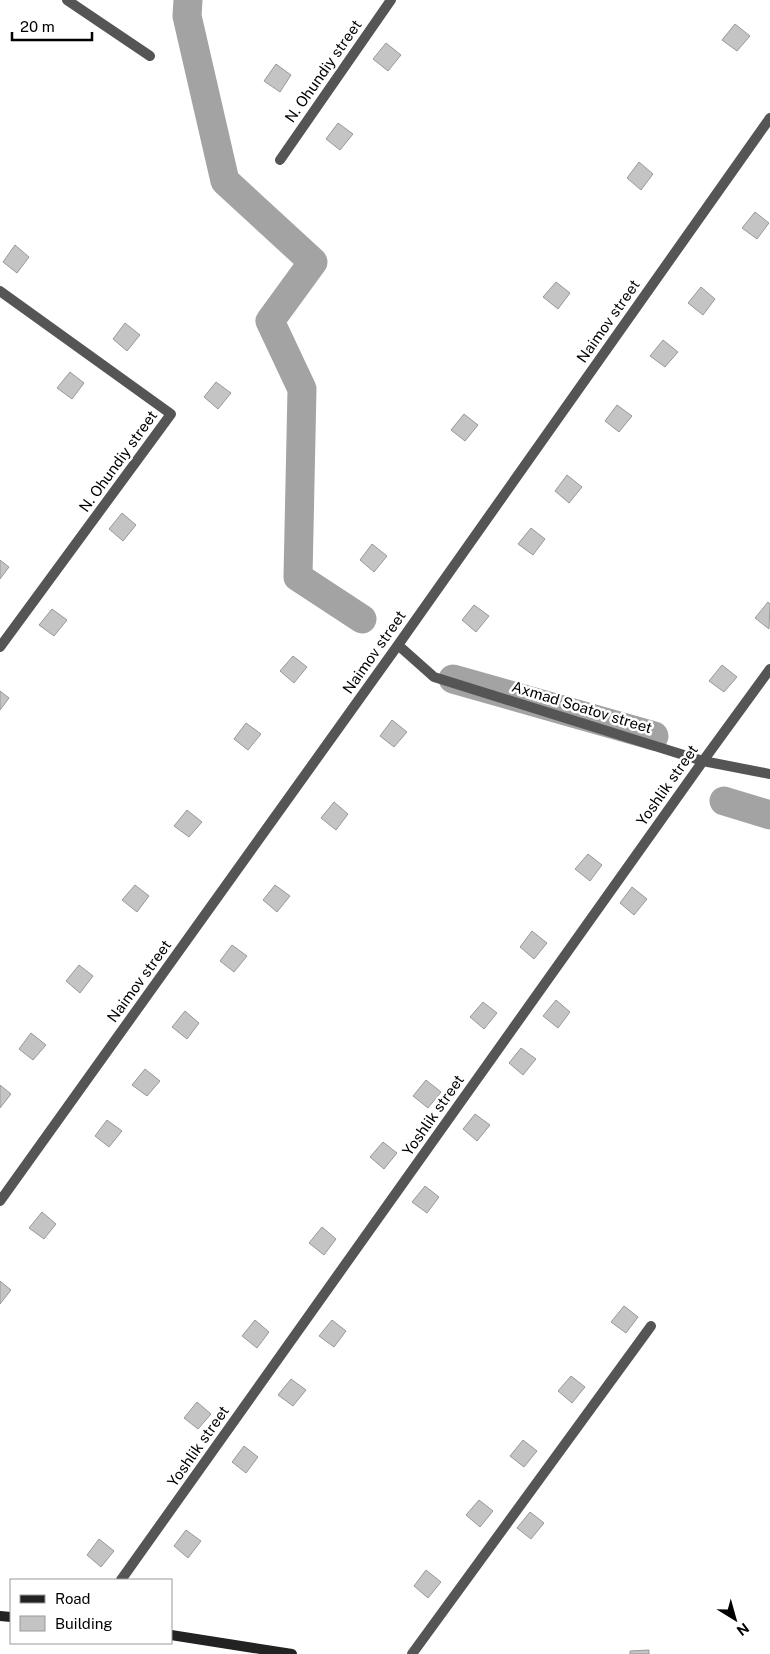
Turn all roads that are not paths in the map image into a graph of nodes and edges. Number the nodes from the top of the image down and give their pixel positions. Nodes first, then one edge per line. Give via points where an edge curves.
1 (67, 0) edge
2 (391, 0) edge
3 (150, 56) dead end
4 (770, 118) edge
5 (280, 160) dead end
6 (0, 291) edge
7 (398, 645) junction
8 (0, 647) edge
9 (770, 669) edge
10 (703, 761) junction
11 (770, 774) edge
12 (0, 1201) edge
13 (651, 1326) dead end
14 (122, 1579) edge
15 (172, 1635) edge
16 (292, 1654) edge
17 (412, 1654) edge

1 - 3 street
2 - 5 street, N. Ohundiy street
4 - 7 street, Naimov street
6 - 8 street, N. Ohundiy street via 171,414
7 - 10 street, Axmad Soatov street via 434,677
7 - 12 street, Naimov street
9 - 10 street, Yoshlik street
10 - 11 street, Axmad Soatov street
10 - 14 street, Yoshlik street
13 - 17 street
15 - 16 street

